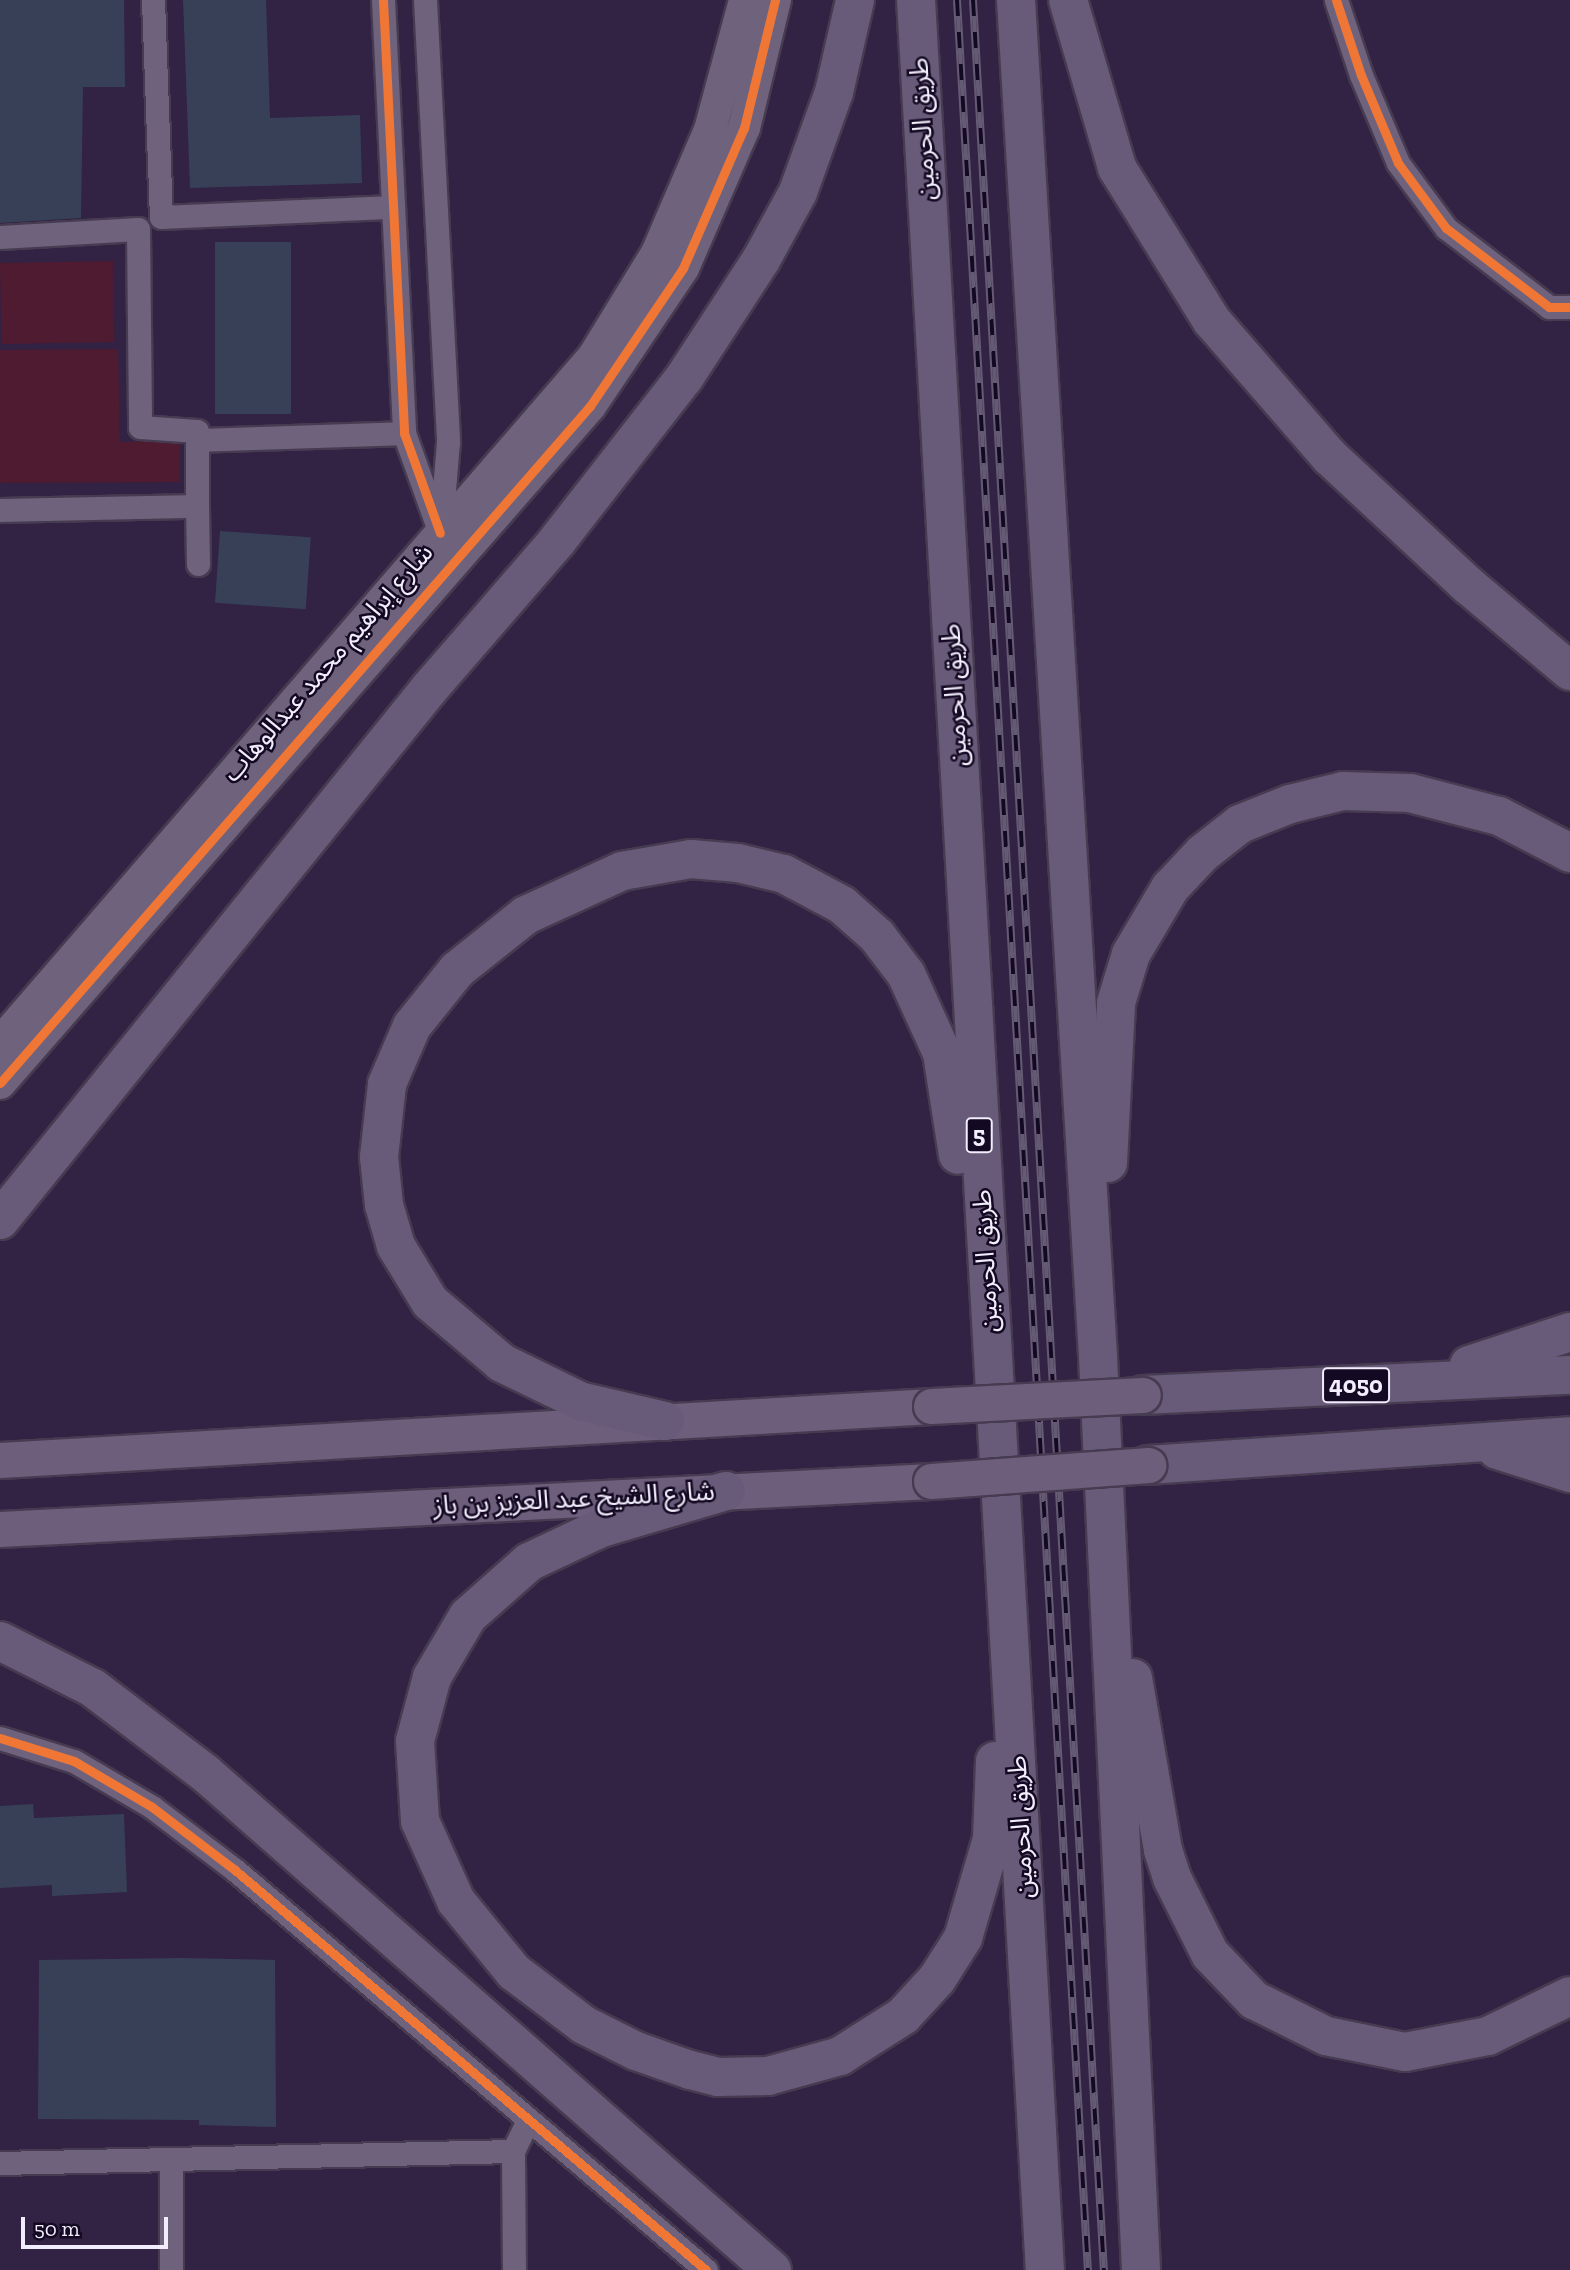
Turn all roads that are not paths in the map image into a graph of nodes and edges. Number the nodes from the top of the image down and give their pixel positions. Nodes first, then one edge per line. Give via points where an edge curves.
1 (153, 0) edge
2 (383, 0) edge
3 (425, 0) edge
4 (745, 0) edge
5 (775, 0) edge
6 (855, 0) edge
7 (916, 0) edge
8 (1016, 0) edge
9 (1068, 0) edge
10 (1336, 0) edge
11 (393, 206) junction
12 (160, 217) junction
13 (138, 229) junction
14 (0, 237) edge
15 (1570, 307) edge
16 (404, 433) junction
17 (197, 440) junction
18 (197, 506) junction
19 (0, 510) edge
20 (440, 533) junction
21 (198, 564) dead end
22 (1570, 671) edge
23 (1570, 853) edge
24 (0, 1043) edge
25 (0, 1083) edge
26 (0, 1220) edge
27 (1570, 1332) edge
28 (1098, 1357) junction
29 (992, 1369) junction
30 (1570, 1376) edge
31 (1406, 1383) junction
32 (1143, 1395) joint
33 (666, 1421) junction
34 (1570, 1436) edge
35 (1458, 1443) junction
36 (0, 1460) edge
37 (1148, 1465) joint
38 (1570, 1473) edge
39 (726, 1491) junction
40 (1004, 1511) junction
41 (1104, 1516) junction
42 (0, 1528) edge
43 (0, 1641) edge
44 (0, 1738) edge
45 (1570, 1996) edge
46 (528, 2120) junction
47 (513, 2151) junction
48 (171, 2159) junction
49 (0, 2163) edge
50 (171, 2270) edge
51 (514, 2270) edge
52 (706, 2270) edge
53 (772, 2270) edge
54 (1045, 2270) edge
55 (1141, 2270) edge

1 - 12 street
2 - 11 street
3 - 20 street via 448,442
4 - 20 street, شارع إبراهيم محمد عبدالوهاب via 710,130 657,253 594,356
5 - 25 street via 744,128 683,268 590,406
6 - 26 highway via 835,92 798,192 761,260 684,378 557,541 429,689
7 - 29 highway, طريق الحرمين / 5
8 - 28 highway
9 - 22 highway via 1117,168 1212,321 1330,457 1469,586
10 - 15 street via 1398,163 1446,228 1549,307
11 - 12 street
11 - 16 street
12 - 13 street
13 - 14 street
13 - 17 street via 140,428 197,431
16 - 17 street
16 - 20 street
17 - 18 street
18 - 19 street
18 - 21 street
20 - 24 street, شارع إبراهيم محمد عبدالوهاب
23 - 28 highway via 1527,828 1471,807 1410,793 1343,791 1290,803 1240,824 1186,870 1143,931 1116,1003
27 - 31 highway
28 - 41 highway
29 - 33 highway via 942,1053 906,974 859,919 804,882 738,863 668,861 622,871 552,901 502,931 457,970 424,1008 402,1044 387,1084 379,1157 384,1205 396,1247 417,1285 452,1324 502,1363 553,1390 608,1410
29 - 40 highway, طريق الحرمين / 5
30 - 31 highway, 4050
31 - 32 highway, 4050
32 - 33 main road, bridge
33 - 36 main road
34 - 35 highway
35 - 37 highway
35 - 38 highway via 1524,1457
37 - 39 main road, شارع الشيخ عبد العزيز بن باز, bridge
39 - 40 highway via 576,1537 507,1577 468,1616 437,1667 419,1719 414,1768 420,1821 441,1875 474,1926 514,1972 610,2039 663,2062 718,2077 793,2072 862,2045 921,1998 963,1938 992,1839
39 - 42 main road, شارع الشيخ عبد العزيز بن باز
40 - 54 highway, طريق الحرمين / 5
41 - 45 highway via 1163,1850 1196,1929 1232,1981 1264,2006 1315,2032 1405,2052 1488,2036
41 - 55 highway
43 - 53 highway via 93,1688 195,1765
44 - 46 street via 74,1761 152,1807 235,1870
46 - 47 street
46 - 52 street
47 - 48 street
47 - 51 street
48 - 49 street
48 - 50 street

